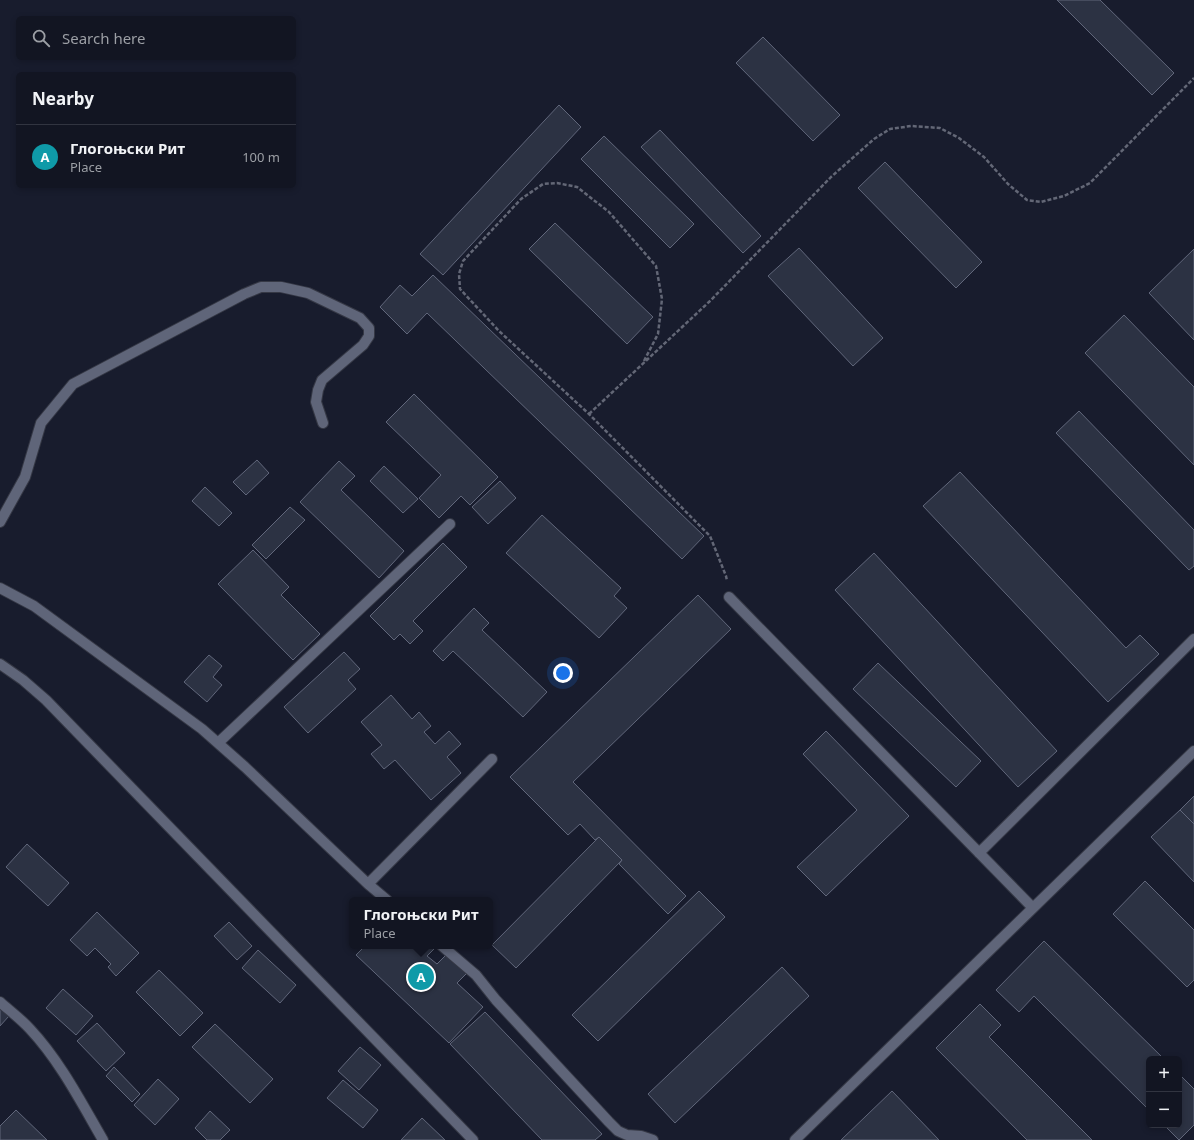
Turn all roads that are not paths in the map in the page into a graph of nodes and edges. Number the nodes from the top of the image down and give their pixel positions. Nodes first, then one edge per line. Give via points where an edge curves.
1 (323, 424) dead end
2 (0, 522) edge
3 (450, 524) dead end
4 (0, 588) edge
5 (729, 597) road end
6 (1194, 639) edge
7 (0, 664) edge
8 (218, 743) junction
9 (1194, 751) edge
10 (492, 759) dead end
11 (979, 853) junction
12 (368, 884) junction
13 (383, 897) edge
14 (1033, 908) junction
15 (446, 949) edge
16 (0, 1002) edge
17 (103, 1140) edge
18 (473, 1140) edge
19 (653, 1140) edge
20 (795, 1140) edge

1 - 2 street via 316,402 322,380 363,345 369,336 369,328 360,318 308,293 281,287 261,287 73,384 41,423 25,477
3 - 8 street
4 - 8 street via 34,606
5 - 11 street
6 - 11 street
7 - 18 street via 46,700
8 - 12 street
9 - 14 street
10 - 12 street
11 - 14 street
12 - 13 street
14 - 20 street
15 - 19 street via 476,975 609,1122 627,1135
16 - 17 street via 30,1029 46,1049

